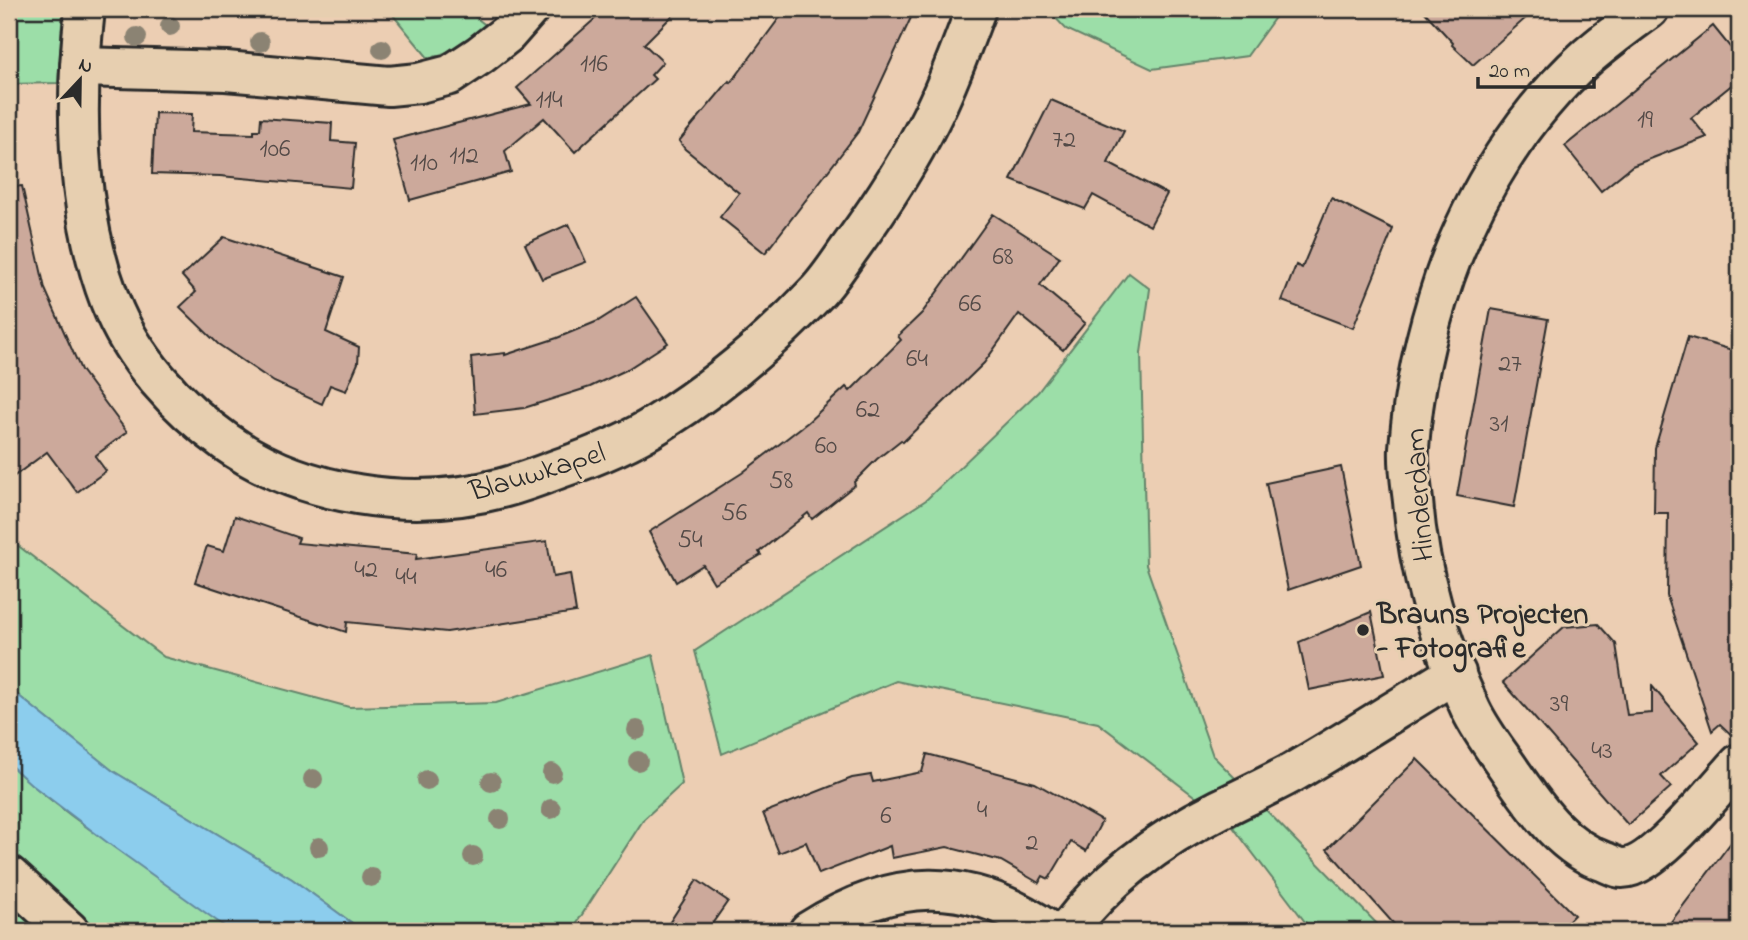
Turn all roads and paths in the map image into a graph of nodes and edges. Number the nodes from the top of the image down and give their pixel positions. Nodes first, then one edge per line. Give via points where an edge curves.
1 (85, 9) edge
2 (529, 9) edge
3 (976, 9) edge
4 (1649, 9) edge
5 (80, 67) junction
6 (1456, 673) junction
7 (1739, 764) edge
8 (9, 876) edge
9 (69, 931) edge
10 (809, 931) edge
11 (1049, 931) edge
12 (1067, 931) edge

1 - 5 street, Blauwkapel
2 - 5 street via 480,55 450,75 419,83 389,86 226,71
3 - 5 street, Blauwkapel via 933,116 884,202 821,288 753,353 658,424 600,454 502,488 449,497 366,495 302,480 249,458 202,425 164,387 123,329 97,261 80,150
4 - 6 street, Hinderdam via 1587,57 1504,156 1465,226 1430,321 1413,409 1409,452 1412,496 1424,582
6 - 7 street, Hinderdam via 1472,712 1540,813 1577,846 1622,868 1644,861 1661,848
6 - 12 street via 1348,741 1148,852 1080,913
8 - 9 street
10 - 11 street via 856,906 907,890 927,889 988,898

